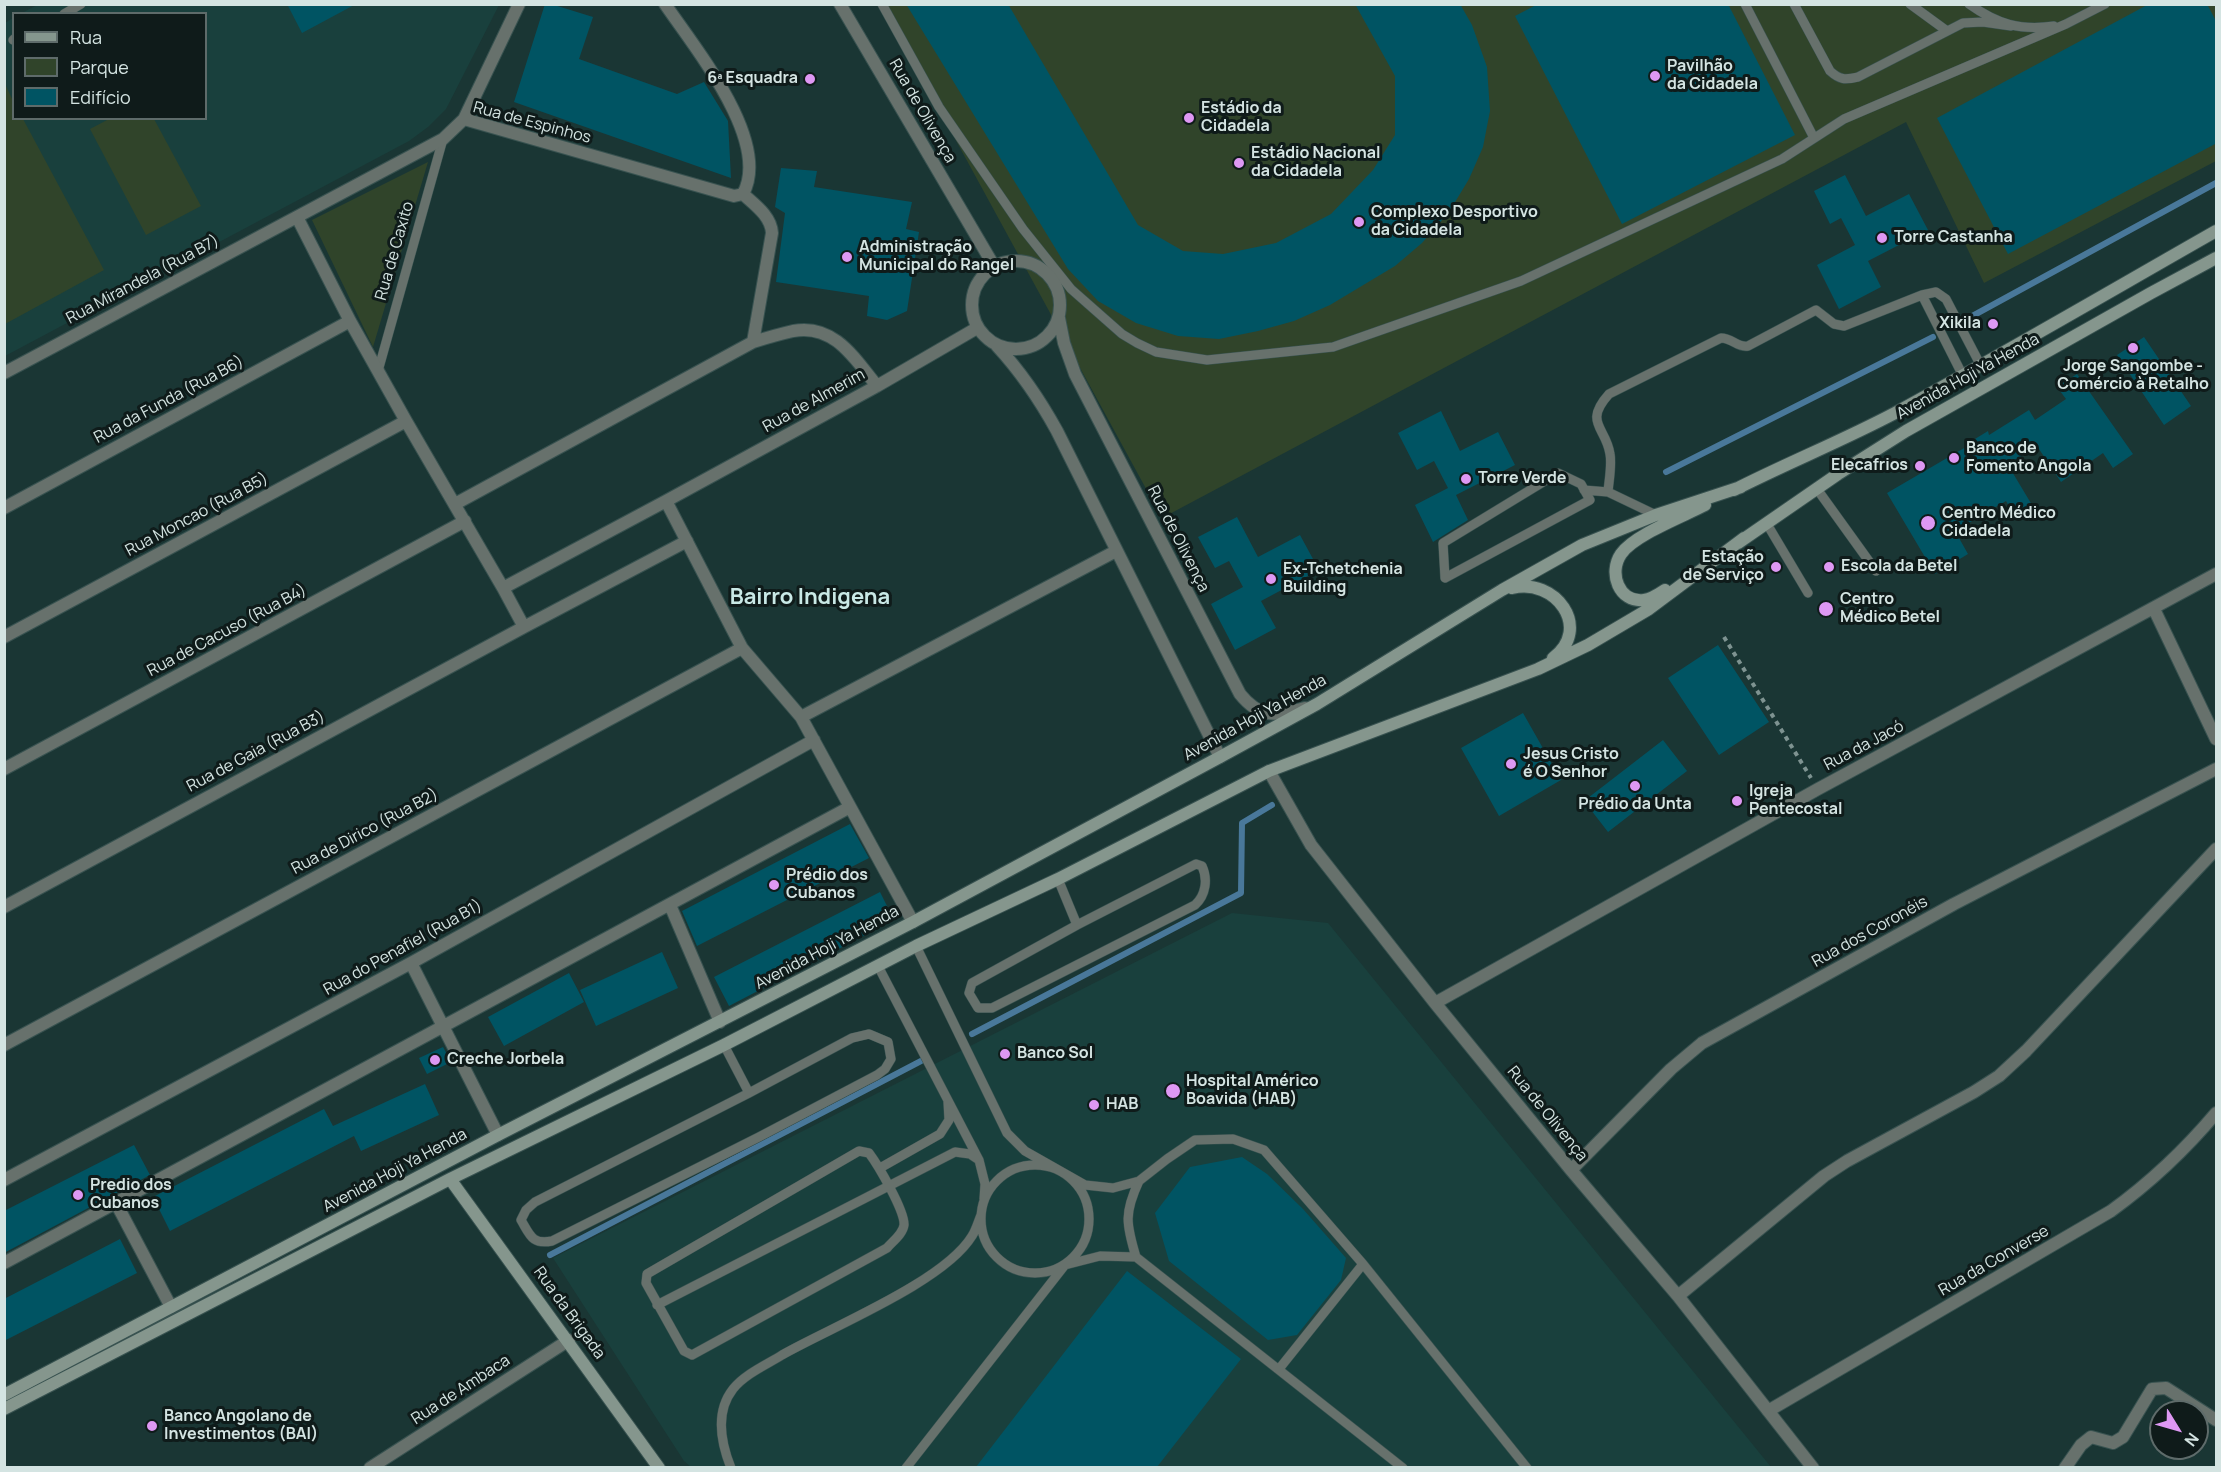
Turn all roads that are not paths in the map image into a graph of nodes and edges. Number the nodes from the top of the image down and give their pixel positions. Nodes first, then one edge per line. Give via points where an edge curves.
1 (81, 4) edge
2 (519, 4) edge
3 (664, 4) edge
4 (840, 4) edge
5 (882, 4) edge
6 (1745, 4) edge
7 (1794, 4) edge
8 (1910, 4) edge
9 (1969, 4) edge
10 (2105, 4) edge
11 (67, 12) edge
12 (2066, 24) junction
13 (2011, 26) junction
14 (1947, 31) junction
15 (464, 119) junction
16 (1814, 138) junction
17 (443, 140) junction
18 (743, 194) junction
19 (297, 217) junction
20 (2217, 231) edge
21 (2217, 258) edge
22 (994, 266) junction
23 (1922, 295) junction
24 (1059, 318) junction
25 (350, 321) junction
26 (977, 328) junction
27 (753, 342) junction
28 (997, 346) junction
29 (1981, 366) junction
30 (378, 371) junction
31 (4, 373) edge
32 (1963, 376) junction
33 (877, 386) junction
34 (406, 421) junction
35 (1741, 486) junction
36 (1816, 489) junction
37 (1584, 490) junction
38 (1608, 492) junction
39 (666, 501) junction
40 (455, 504) junction
41 (4, 508) edge
42 (1656, 515) junction
43 (465, 521) junction
44 (1767, 524) junction
45 (1744, 538) junction
46 (687, 541) junction
47 (1116, 551) junction
48 (1876, 571) dead end
49 (2217, 574) edge
50 (503, 588) junction
51 (1502, 591) junction
52 (1808, 593) dead end
53 (2154, 609) junction
54 (524, 627) junction
55 (4, 637) edge
56 (742, 648) junction
57 (1538, 669) junction
58 (1317, 704) junction
59 (801, 717) junction
60 (2217, 739) edge
61 (814, 740) junction
62 (1220, 757) junction
63 (4, 769) edge
64 (2217, 769) edge
65 (1269, 771) junction
66 (850, 807) junction
67 (2217, 849) edge
68 (1058, 879) junction
69 (670, 905) junction
70 (4, 907) edge
71 (913, 922) junction
72 (1077, 925) junction
73 (916, 946) junction
74 (411, 963) junction
75 (878, 966) junction
76 (1435, 1003) junction
77 (720, 1022) junction
78 (444, 1028) junction
79 (724, 1044) junction
80 (4, 1045) edge
81 (749, 1094) junction
82 (947, 1096) junction
83 (2217, 1113) edge
84 (498, 1135) junction
85 (979, 1160) junction
86 (880, 1168) junction
87 (1057, 1169) junction
88 (1571, 1170) junction
89 (450, 1179) junction
90 (4, 1180) edge
91 (1139, 1181) junction
92 (889, 1187) junction
93 (984, 1201) junction
94 (116, 1203) junction
95 (981, 1215) junction
96 (1136, 1257) junction
97 (4, 1263) edge
98 (1363, 1264) junction
99 (1065, 1265) junction
100 (1678, 1296) junction
101 (657, 1305) junction
102 (171, 1307) junction
103 (569, 1340) junction
104 (1279, 1369) junction
105 (4, 1395) edge
106 (4, 1409) edge
107 (1768, 1411) junction
108 (2217, 1420) edge
109 (370, 1467) edge
110 (659, 1467) edge
111 (731, 1467) edge
112 (906, 1467) edge
113 (1403, 1467) edge
114 (1527, 1467) edge
115 (1813, 1467) edge
116 (2065, 1467) edge

1 - 11 lane
2 - 15 street
3 - 18 street via 726,95 739,123 748,149 748,182
4 - 22 street, Rua de Olivença
5 - 16 lane via 939,107 1023,229 1071,289 1137,343 1156,352 1207,360 1333,347 1521,281 1782,159
6 - 16 lane
7 - 14 lane via 1830,71 1846,80
8 - 14 lane
9 - 13 lane
10 - 12 lane
12 - 13 lane via 2039,28
12 - 16 lane via 1844,119
13 - 14 lane via 1963,23
15 - 17 street, Rua de Espinhos
15 - 18 street, Rua de Espinhos via 734,196
17 - 19 street, Rua de Espinhos
17 - 30 lane, Rua de Caxito
18 - 27 street via 767,217 772,232
19 - 25 street
19 - 31 street, Rua Mirandela (Rua B7)
20 - 29 main road, Avenida Hoji Ya Henda
21 - 36 main road, Avenida Hoji Ya Henda via 1906,431
22 - 24 street via 1015,260 1038,266 1053,279 1059,292
22 - 26 street via 975,287 971,303
23 - 29 lane via 1936,292 1946,299
23 - 32 lane
23 - 38 lane via 1844,326 1834,324 1816,310 1748,346 1721,338 1609,394 1597,412 1597,423 1610,453
24 - 28 street via 1047,337 1032,346
24 - 58 street, Rua de Olivença via 1075,374 1240,694 1249,705 1272,714
25 - 30 street
25 - 41 street, Rua da Funda (Rua B6)
26 - 28 street
26 - 33 street, Rua de Almerim
27 - 33 street via 795,330 829,334
27 - 40 street
28 - 47 street via 1039,399
29 - 32 main road, Avenida Hoji Ya Henda
30 - 34 street
32 - 35 main road, Avenida Hoji Ya Henda via 1835,444
33 - 39 street, Rua de Almerim
34 - 40 street
34 - 55 street, Rua Moncao (Rua B5)
35 - 42 main road, Avenida Hoji Ya Henda
35 - 45 main road via 1635,541 1616,564 1617,584 1626,596 1645,600
36 - 44 main road, Avenida Hoji Ya Henda
36 - 48 lane
37 - 37 lane via 1581,484 1558,473 1443,543 1445,578 1590,500
37 - 38 lane
38 - 42 lane
39 - 46 street
39 - 50 street, Rua de Almerim
40 - 43 street
42 - 51 main road, Avenida Hoji Ya Henda via 1582,544
43 - 50 street
43 - 63 street, Rua de Cacuso (Rua B4)
44 - 45 main road, Avenida Hoji Ya Henda
44 - 52 lane
45 - 57 main road via 1613,632
46 - 54 street, Rua de Gaia (Rua B3)
46 - 56 street
47 - 59 street
47 - 62 street
49 - 53 street, Rua da Jacó
50 - 54 street
51 - 57 main road via 1523,585 1541,588 1559,600 1567,615 1568,641 1560,653
51 - 58 main road, Avenida Hoji Ya Henda
53 - 60 street
53 - 76 street, Rua da Jacó via 1818,789
54 - 70 street, Rua de Gaia (Rua B3)
56 - 59 street
56 - 80 street, Rua de Dirico (Rua B2)
57 - 65 main road, Avenida Hoji Ya Henda
58 - 62 main road, Avenida Hoji Ya Henda
59 - 61 street
61 - 66 street
61 - 74 street, Rua do Penafiel (Rua B1)
62 - 71 main road, Avenida Hoji Ya Henda
64 - 88 street, Rua dos Coronéis via 1954,904 1702,1043
65 - 68 main road, Avenida Hoji Ya Henda
65 - 76 street, Rua de Olivença via 1311,845
66 - 69 street
66 - 71 street
67 - 100 street via 1999,1076 1824,1176
68 - 72 lane
68 - 73 main road, Avenida Hoji Ya Henda
69 - 77 street
69 - 78 street
71 - 77 main road, Avenida Hoji Ya Henda
72 - 72 lane via 972,983 969,993 978,1008 992,1008 1195,905 1202,898 1202,866 1196,864
73 - 75 main road, Avenida Hoji Ya Henda
73 - 87 lane via 1007,1133 1025,1151
74 - 78 street
74 - 90 street, Rua do Penafiel (Rua B1)
75 - 79 main road, Avenida Hoji Ya Henda
75 - 82 lane
76 - 88 street, Rua de Olivença
77 - 84 main road, Avenida Hoji Ya Henda
78 - 84 street
78 - 94 street
79 - 81 lane
79 - 89 main road, Avenida Hoji Ya Henda
81 - 81 lane via 535,1202 521,1220 534,1240 552,1241 878,1075 891,1059 888,1042 869,1034 852,1038
82 - 85 lane
82 - 86 lane via 949,1120 940,1134
83 - 107 street, Rua da Converse via 2151,1182 2111,1211
84 - 102 main road, Avenida Hoji Ya Henda
85 - 92 lane via 955,1152
85 - 93 lane via 985,1184
86 - 92 lane
86 - 101 lane via 869,1153 860,1151 647,1274 646,1283
87 - 91 lane via 1085,1185 1113,1188
87 - 93 lane via 1021,1167 1003,1175
87 - 99 lane via 1077,1184 1090,1215 1088,1235 1079,1252
88 - 100 street, Rua de Olivença
89 - 103 main road, Rua da Brigada
89 - 106 main road, Avenida Hoji Ya Henda
91 - 96 lane via 1129,1203 1127,1228
91 - 98 lane via 1196,1140 1233,1139 1264,1150
92 - 101 lane
92 - 101 lane via 904,1226 887,1248 692,1355 684,1351
93 - 95 lane
94 - 97 street
94 - 102 street
95 - 99 lane via 988,1248 1000,1262 1016,1271 1038,1274
95 - 111 lane via 971,1237 950,1260 908,1289 750,1374 733,1389 722,1414 723,1448
96 - 99 lane via 1100,1256
96 - 104 lane
98 - 104 lane
98 - 114 lane
99 - 112 lane
100 - 107 street, Rua de Olivença
102 - 105 main road, Avenida Hoji Ya Henda
103 - 109 street, Rua de Ambaca
103 - 110 main road, Rua da Brigada
104 - 113 lane
107 - 115 street, Rua de Olivença
108 - 116 street via 2166,1388 2152,1389 2124,1437 2113,1443 2091,1437

